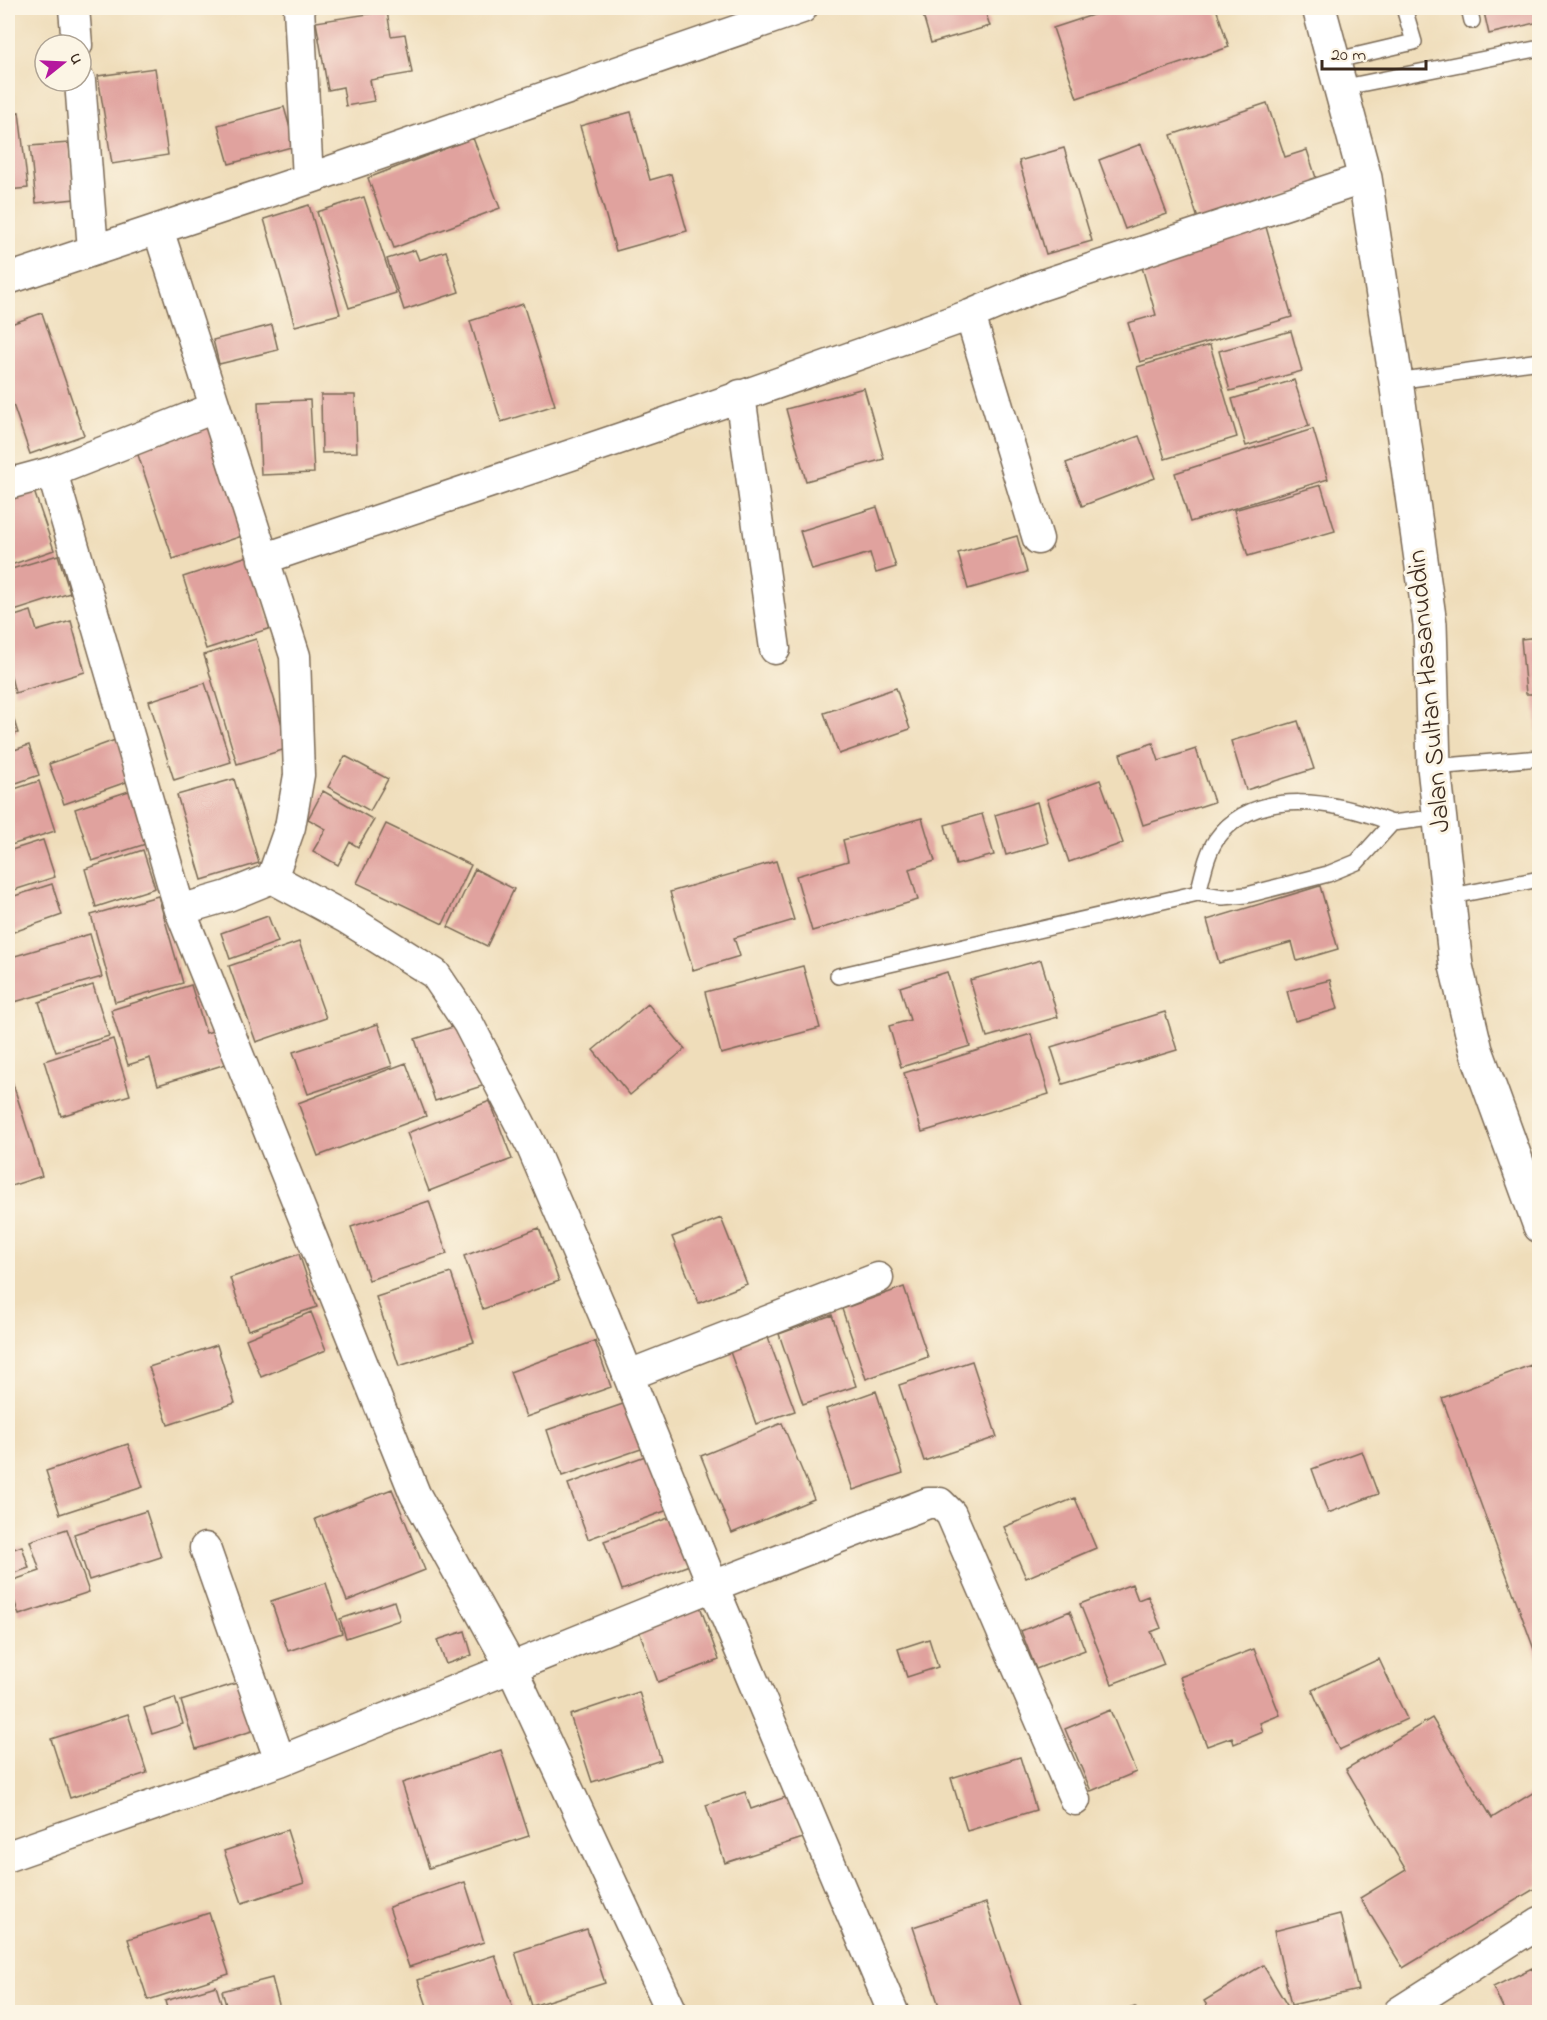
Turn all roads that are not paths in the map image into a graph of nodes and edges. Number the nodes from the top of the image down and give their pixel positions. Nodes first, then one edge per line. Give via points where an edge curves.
1 (74, 8) edge
2 (299, 8) edge
3 (802, 8) edge
4 (1319, 8) edge
5 (1404, 8) edge
6 (76, 33) edge
7 (1539, 48) edge
8 (1337, 75) junction
9 (81, 93) edge
10 (1365, 178) junction
11 (308, 179) junction
12 (158, 229) junction
13 (93, 250) junction
14 (8, 279) edge
15 (970, 315) junction
16 (1539, 360) edge
17 (1396, 381) junction
18 (740, 395) junction
19 (214, 408) junction
20 (52, 472) junction
21 (8, 484) edge
22 (1038, 539) dead end
23 (263, 559) junction
24 (775, 649) dead end
25 (1539, 758) edge
26 (1434, 767) junction
27 (1440, 817) junction
28 (1392, 823) junction
29 (272, 878) junction
30 (1539, 879) edge
31 (1198, 893) junction
32 (1447, 897) junction
33 (180, 910) junction
34 (838, 976) dead end
35 (1539, 1226) edge
36 (878, 1278) dead end
37 (629, 1375) junction
38 (205, 1548) dead end
39 (713, 1586) junction
40 (511, 1667) junction
41 (280, 1761) junction
42 (1075, 1800) dead end
43 (8, 1856) edge
44 (1539, 1922) edge
45 (672, 2013) edge
46 (893, 2013) edge
47 (1399, 2013) edge

1 - 6 street
2 - 11 street
3 - 11 street
4 - 8 street, Jalan Sultan Hasanuddin
5 - 8 lane via 1414,42
7 - 8 lane
8 - 10 street, Jalan Sultan Hasanuddin
9 - 13 street
10 - 15 street via 1036,288
10 - 17 street, Jalan Sultan Hasanuddin
11 - 12 street
12 - 13 street
12 - 19 street
13 - 14 street
15 - 18 street
15 - 22 street
16 - 17 lane
17 - 26 street, Jalan Sultan Hasanuddin via 1430,624
18 - 23 street
18 - 24 street
19 - 20 street
19 - 23 street
20 - 21 street
20 - 33 street
23 - 29 street via 295,656 299,775 290,827
25 - 26 lane
26 - 27 street, Jalan Sultan Hasanuddin
27 - 28 lane
27 - 32 street, Jalan Sultan Hasanuddin
28 - 31 lane via 1357,862 1328,874 1248,895
28 - 31 lane via 1331,804 1293,802 1236,818 1216,841
29 - 33 street
29 - 37 street via 346,918 435,974 468,1023 531,1145
30 - 32 lane
31 - 34 lane
32 - 35 street, Jalan Sultan Hasanuddin via 1456,966 1476,1050
33 - 40 street via 415,1494
36 - 37 street
37 - 39 street
38 - 41 street
39 - 40 street
39 - 42 street via 928,1503 940,1503 951,1514
39 - 46 street
40 - 41 street
40 - 45 street
41 - 43 street
44 - 47 street

